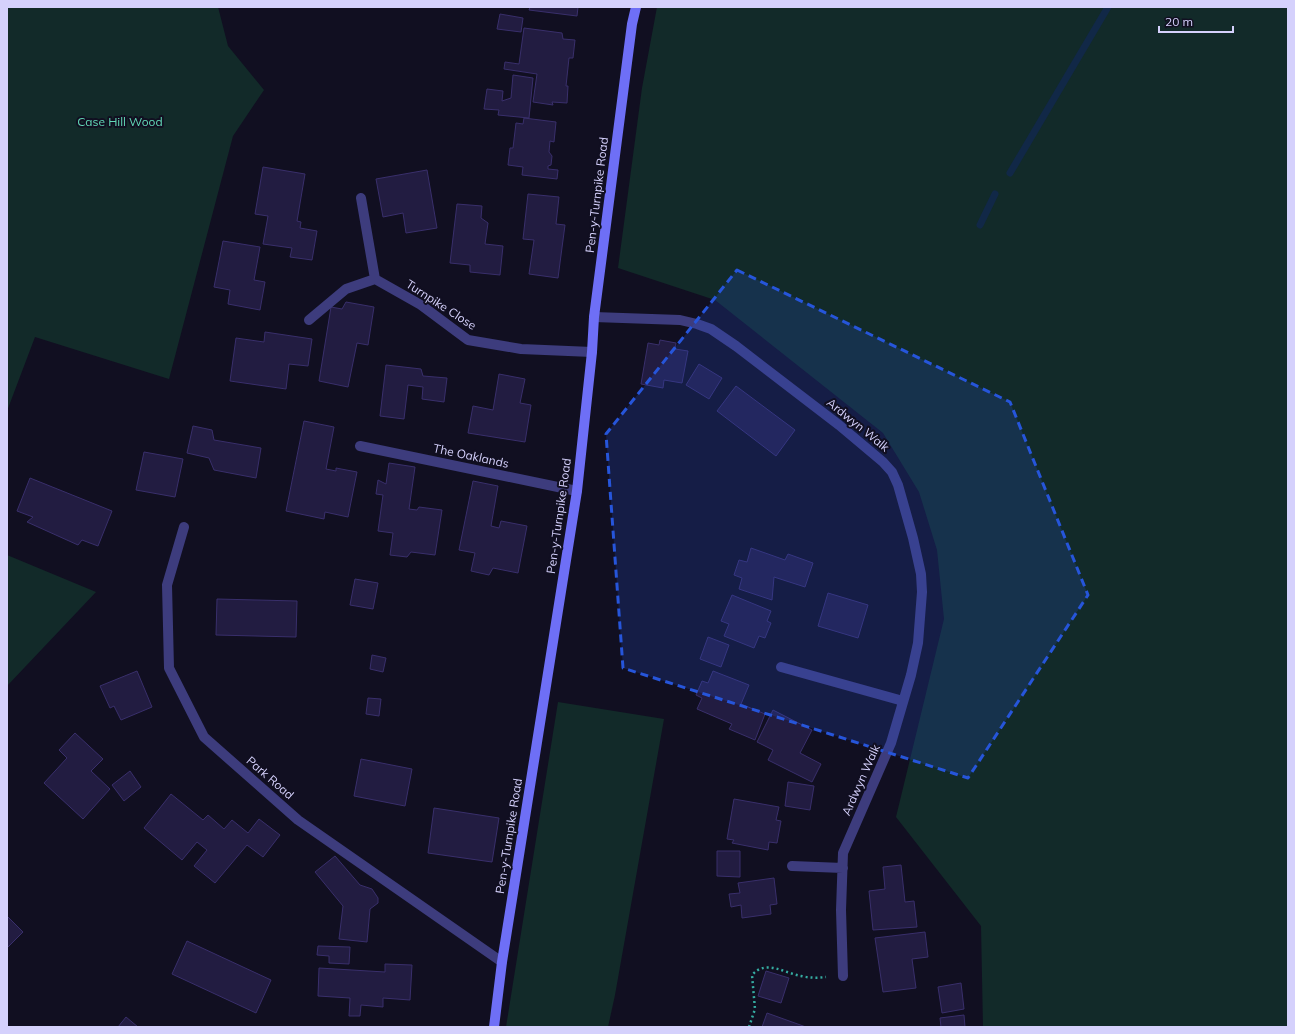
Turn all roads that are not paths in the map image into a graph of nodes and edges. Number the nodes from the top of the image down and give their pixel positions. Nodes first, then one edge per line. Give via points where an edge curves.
1 (636, 7) edge
2 (361, 198) dead end
3 (375, 279) junction
4 (594, 317) junction
5 (309, 320) dead end
6 (592, 352) junction
7 (360, 446) dead end
8 (577, 491) junction
9 (184, 527) dead end
10 (781, 667) dead end
11 (903, 702) junction
12 (792, 866) dead end
13 (842, 868) junction
14 (502, 962) junction
15 (843, 976) road end
16 (494, 1027) edge

1 - 4 street, Pen-y-Turnpike Road
2 - 3 street
3 - 5 street via 346,289
3 - 6 street, Turnpike Close via 422,305 468,340 521,349
4 - 6 street, Pen-y-Turnpike Road
4 - 11 street, Ardwyn Walk via 680,320 711,329 839,425 892,472 913,538 922,592 918,643
6 - 8 street, Pen-y-Turnpike Road
7 - 8 street, The Oaklands
8 - 14 street, Pen-y-Turnpike Road
9 - 14 street, Park Road via 167,585 169,668 204,738 298,820
10 - 11 street
11 - 13 street, Ardwyn Walk via 891,743 846,844
12 - 13 street
13 - 15 street, Ardwyn Walk
14 - 16 street, Pen-y-Turnpike Road

